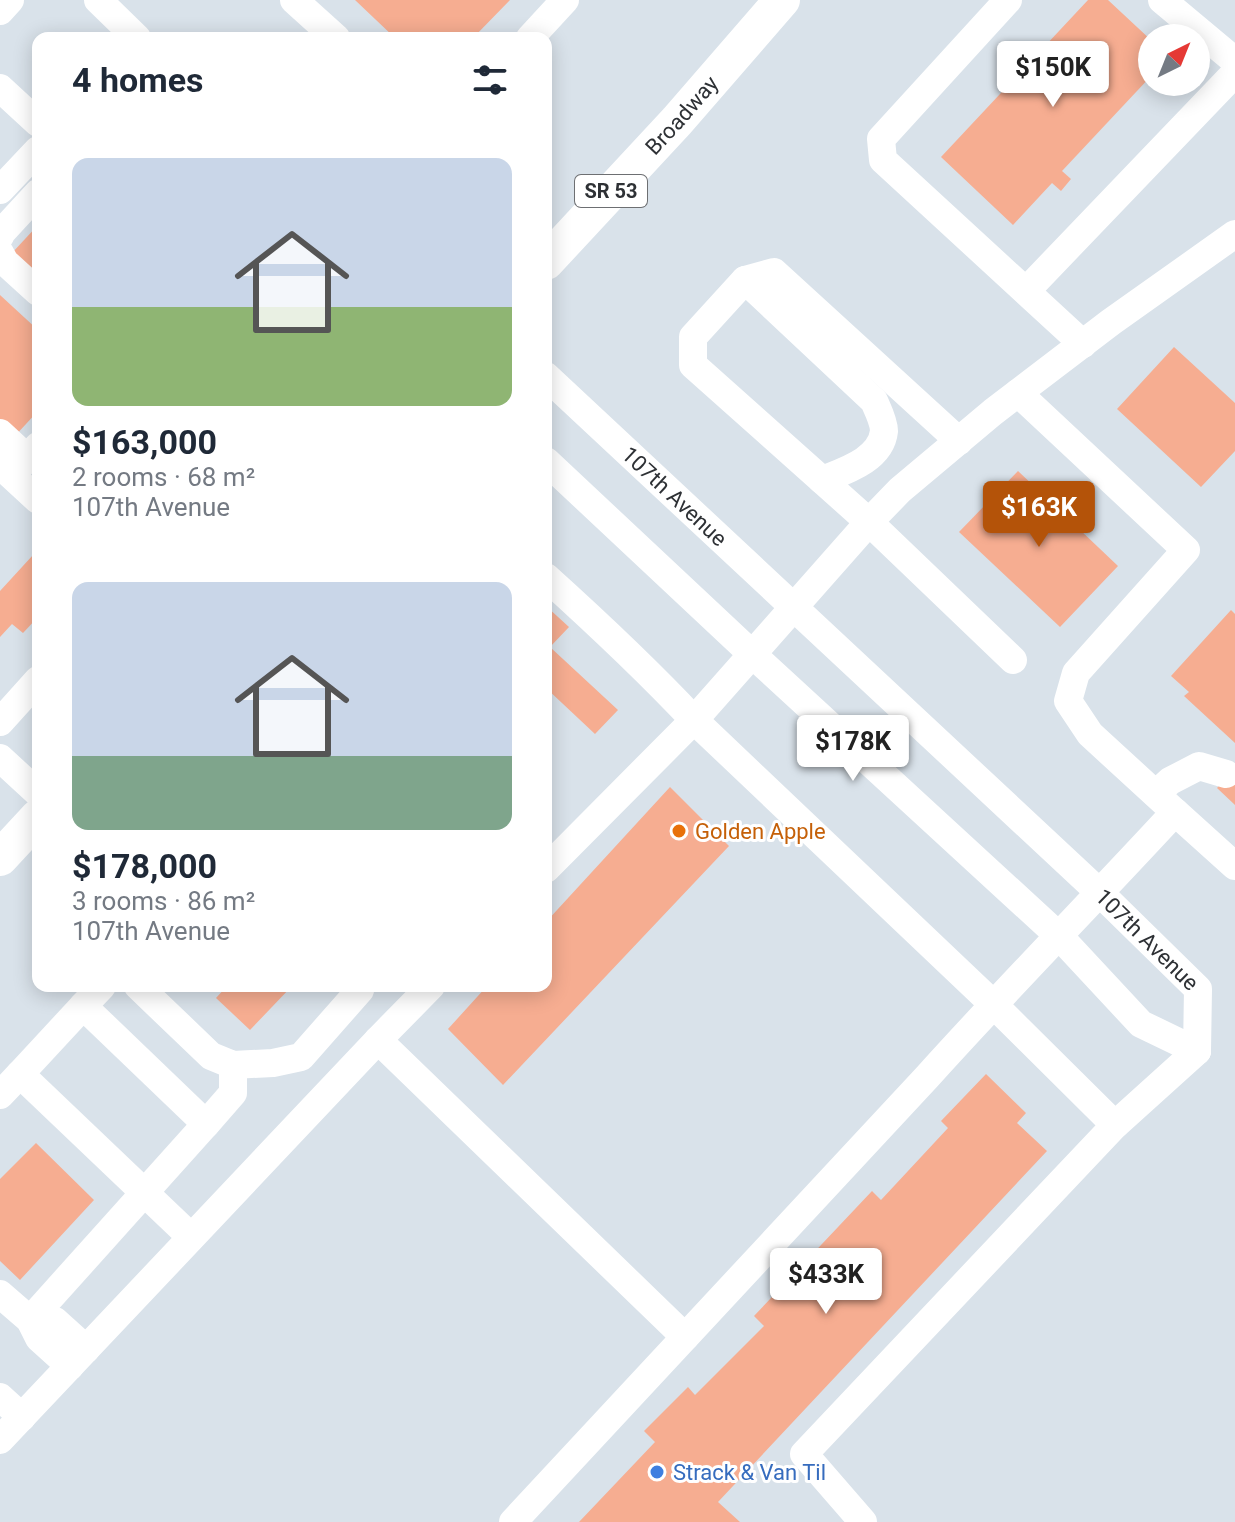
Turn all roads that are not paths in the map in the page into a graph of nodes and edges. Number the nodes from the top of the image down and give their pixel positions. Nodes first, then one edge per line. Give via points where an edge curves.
1 (10, 0) edge
2 (98, 0) edge
3 (294, 0) edge
4 (565, 0) edge
5 (782, 0) edge
6 (1008, 0) edge
7 (1162, 0) edge
8 (0, 11) edge
9 (131, 32) edge
10 (329, 32) edge
11 (536, 32) edge
12 (1235, 61) edge
13 (1235, 73) edge
14 (0, 88) edge
15 (32, 117) edge
16 (32, 156) edge
17 (0, 190) edge
18 (32, 200) edge
19 (1235, 234) edge
20 (0, 236) edge
21 (0, 253) edge
22 (552, 256) edge
23 (0, 276) edge
24 (745, 280) junction
25 (32, 287) edge
26 (1026, 291) junction
27 (32, 305) edge
28 (1083, 344) junction
29 (552, 382) edge
30 (1018, 393) junction
31 (0, 433) edge
32 (959, 441) junction
33 (19, 461) edge
34 (552, 467) edge
35 (822, 480) junction
36 (32, 488) edge
37 (869, 522) junction
38 (552, 583) edge
39 (795, 608) junction
40 (753, 655) junction
41 (1013, 660) dead end
42 (32, 687) edge
43 (694, 720) junction
44 (0, 722) edge
45 (0, 758) edge
46 (1226, 774) dead end
47 (32, 787) edge
48 (1166, 803) junction
49 (32, 823) edge
50 (552, 855) edge
51 (0, 858) edge
52 (1235, 866) edge
53 (1100, 893) junction
54 (1060, 937) junction
55 (144, 992) edge
56 (355, 992) edge
57 (362, 992) edge
58 (425, 992) edge
59 (92, 996) edge
60 (993, 1004) junction
61 (386, 1031) junction
62 (1197, 1051) junction
63 (233, 1065) junction
64 (20, 1074) junction
65 (0, 1095) edge
66 (206, 1124) junction
67 (1115, 1125) junction
68 (144, 1193) junction
69 (191, 1237) junction
70 (0, 1294) edge
71 (30, 1320) junction
72 (685, 1337) junction
73 (78, 1357) junction
74 (0, 1397) edge
75 (22, 1417) junction
76 (0, 1440) edge
77 (513, 1522) edge
78 (863, 1522) edge

1 - 8 street
2 - 9 street
3 - 10 street
4 - 11 street
5 - 22 main road, Broadway / SR 53
6 - 26 street via 881,139 883,160
7 - 12 street
13 - 26 street
14 - 15 street
16 - 17 street
18 - 20 street
19 - 28 street
21 - 25 street
23 - 27 street
24 - 32 street via 774,272
24 - 35 street via 693,337 693,365
24 - 35 street via 874,401 884,428 880,444 862,463
26 - 28 street
28 - 30 street
29 - 39 street, 107th Avenue
30 - 32 street
30 - 48 street via 1186,550 1076,673 1068,701 1090,734
31 - 33 street
32 - 37 street
33 - 36 street
34 - 40 street
35 - 37 street
37 - 39 street
37 - 41 street
38 - 43 street
39 - 40 street
39 - 53 street, 107th Avenue
40 - 43 street
40 - 54 street
42 - 44 street
43 - 50 street
43 - 60 street
45 - 47 street
46 - 48 street via 1199,766 1170,781
48 - 52 street
48 - 53 street
49 - 51 main road
53 - 54 street
53 - 62 street, 107th Avenue via 1198,989
54 - 60 street
54 - 62 street via 1141,1024
55 - 63 street via 211,1056
56 - 63 street via 301,1057
57 - 61 street
58 - 61 street
59 - 64 street
59 - 66 street
60 - 67 street
60 - 72 street
61 - 69 street
61 - 72 street
62 - 67 street
63 - 66 street via 233,1093
64 - 65 street
64 - 68 street
66 - 68 street
67 - 78 street via 804,1454
68 - 69 street
68 - 71 street
69 - 73 street
70 - 71 street
71 - 73 street via 55,1321
72 - 77 street
73 - 75 street
74 - 75 street
75 - 76 street

